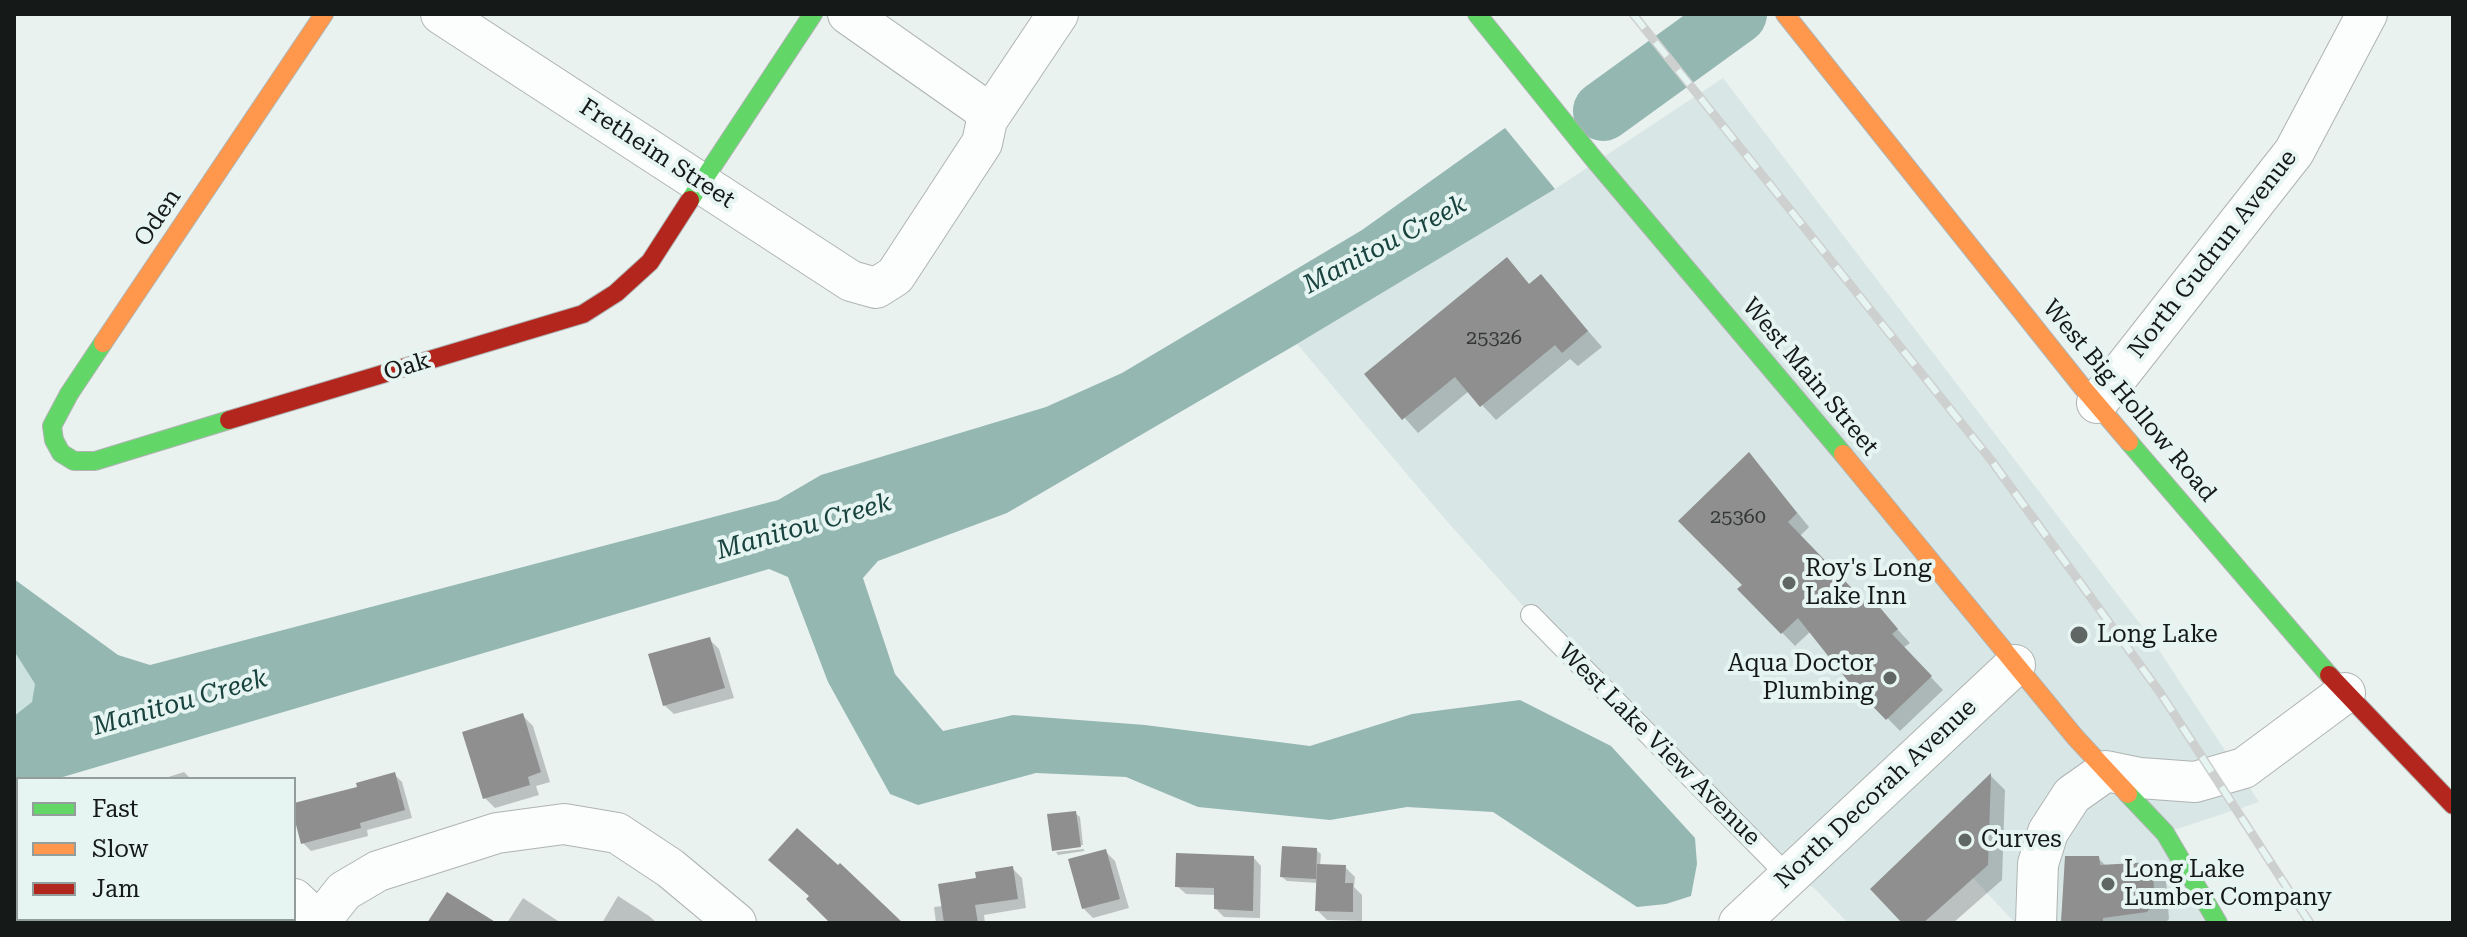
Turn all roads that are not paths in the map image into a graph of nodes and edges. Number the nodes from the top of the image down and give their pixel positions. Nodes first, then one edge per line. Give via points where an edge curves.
1 (324, 14) edge
2 (441, 14) edge
3 (813, 14) edge
4 (848, 14) edge
5 (1058, 14) edge
6 (1477, 14) edge
7 (1785, 14) edge
8 (2367, 14) edge
9 (987, 120) junction
10 (702, 183) junction
11 (2097, 403) junction
12 (61, 453) joint
13 (1531, 615) dead end
14 (2015, 665) junction
15 (2345, 693) junction
16 (2106, 771) junction
17 (2453, 805) edge
18 (1787, 875) junction
19 (296, 901) edge
20 (322, 923) edge
21 (736, 923) edge
22 (1739, 923) edge
23 (2036, 923) edge
24 (2218, 923) edge

1 - 12 street, Oden via 69,394 52,426
2 - 10 street, Fretheim Street
3 - 10 street, Oak
4 - 9 street via 982,108
5 - 9 street
6 - 14 street, West Main Street
7 - 11 street, West Big Hollow Road
8 - 11 street, North Gudrun Avenue via 2294,152
9 - 10 street, Fretheim Street via 982,143 895,276 876,288 851,281
10 - 12 street, Oak via 650,262 583,314 95,461 74,461
11 - 15 street, West Big Hollow Road
13 - 18 lane, West Lake View Avenue
14 - 16 street, West Main Street
14 - 18 street, North Decorah Avenue
15 - 16 street via 2244,768 2195,782
15 - 17 street, West Big Hollow Road
16 - 23 street via 2072,795 2048,832 2038,864
16 - 24 street, West Main Street via 2165,833
18 - 22 street, North Decorah Avenue
19 - 20 street
20 - 21 street via 344,891 378,871 497,833 564,824 617,833 670,868

